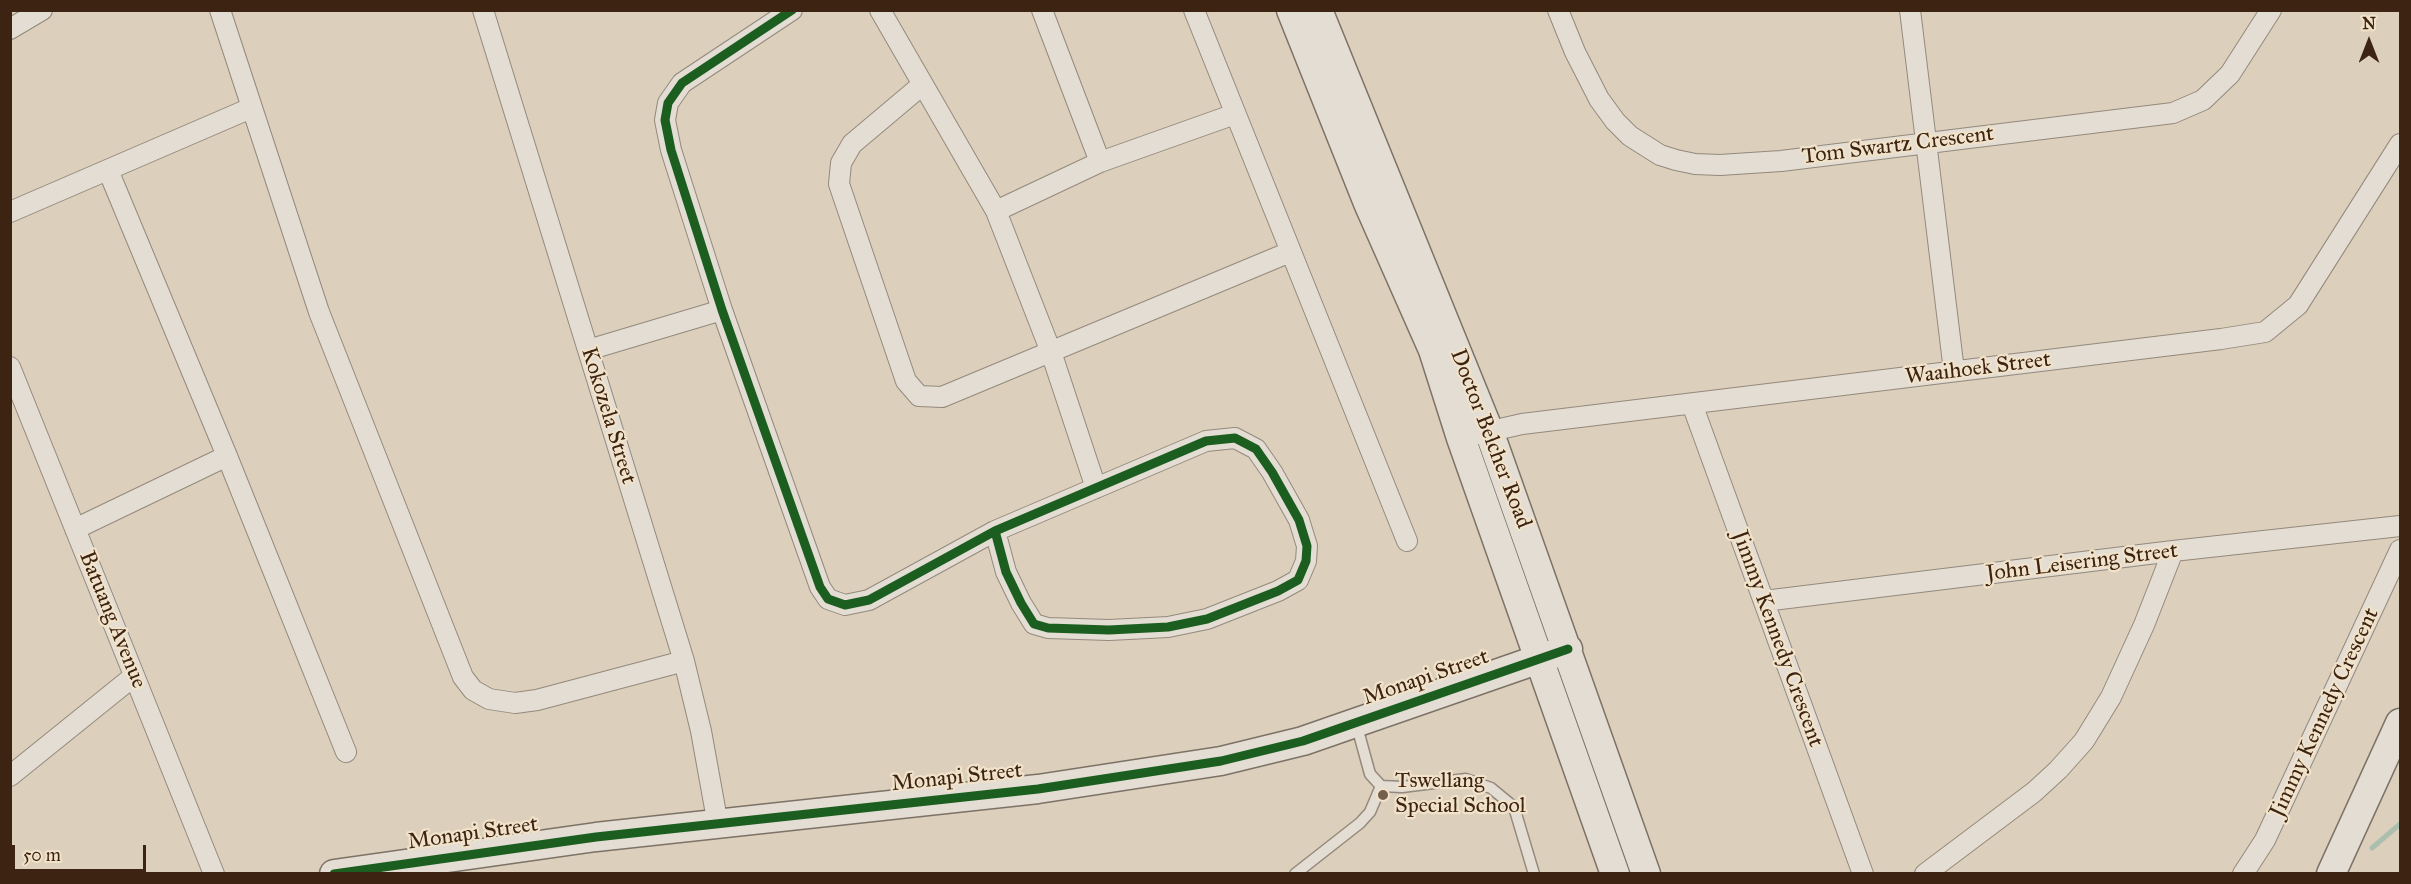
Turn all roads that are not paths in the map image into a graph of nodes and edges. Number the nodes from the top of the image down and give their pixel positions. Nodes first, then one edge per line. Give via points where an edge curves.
1 (42, 10) edge
2 (220, 10) edge
3 (483, 10) edge
4 (792, 10) edge
5 (880, 10) edge
6 (1042, 10) edge
7 (1194, 10) edge
8 (1291, 10) edge
9 (1318, 10) edge
10 (1558, 10) edge
11 (1910, 10) edge
12 (2271, 10) edge
13 (10, 29) edge
14 (922, 85) junction
15 (251, 108) junction
16 (1235, 114) junction
17 (1925, 143) junction
18 (2400, 144) edge
19 (1100, 162) junction
20 (108, 170) junction
21 (996, 211) junction
22 (10, 212) edge
23 (1290, 252) junction
24 (722, 310) junction
25 (588, 350) junction
26 (1051, 352) junction
27 (10, 367) edge
28 (1954, 371) junction
29 (1692, 404) junction
30 (1489, 431) junction
31 (1461, 438) junction
32 (227, 456) junction
33 (1096, 488) junction
34 (2400, 526) edge
35 (75, 529) junction
36 (995, 531) junction
37 (1407, 541) dead end
38 (2400, 550) edge
39 (2173, 551) junction
40 (1764, 602) junction
41 (1568, 649) junction
42 (1538, 660) junction
43 (684, 661) junction
44 (134, 676) junction
45 (1356, 723) junction
46 (2400, 723) edge
47 (346, 752) dead end
48 (10, 776) edge
49 (1381, 786) junction
50 (718, 825) junction
51 (351, 872) edge
52 (214, 873) edge
53 (1295, 873) edge
54 (1534, 873) edge
55 (1615, 873) edge
56 (1646, 873) edge
57 (1863, 873) edge
58 (1924, 873) edge
59 (2243, 873) edge
60 (2331, 873) edge

1 - 13 street
2 - 15 street
3 - 25 street, Kokozela Street
4 - 24 street via 682,83 668,103 665,120 671,150
5 - 14 street
6 - 19 street
7 - 16 street
8 - 31 main road, Doctor Belcher Road via 1368,203 1433,350
9 - 30 main road, Doctor Belcher Road
10 - 17 street, Tom Swartz Crescent via 1599,99 1630,136 1660,155 1695,164 1720,165
11 - 17 street
12 - 17 street, Tom Swartz Crescent via 2230,74 2203,100 2173,113
14 - 21 street
14 - 26 street via 852,144 841,163 839,184 906,381 919,396 942,397
15 - 20 street
15 - 43 street via 319,312 459,668 473,690 489,699 515,703 537,700
16 - 19 street
16 - 23 street
17 - 28 street
18 - 28 street, Waaihoek Street via 2298,305 2265,332
19 - 21 street
20 - 22 street
20 - 32 street
21 - 26 street
23 - 26 street
23 - 37 street
24 - 25 street
24 - 36 street via 820,587 828,599 845,605 869,600
25 - 43 street, Kokozela Street
26 - 33 street
27 - 35 street, Batuang Avenue
28 - 29 street, Waaihoek Street
29 - 30 street, Waaihoek Street
29 - 40 street, Jimmy Kennedy Crescent
30 - 31 street, Waaihoek Street
30 - 41 main road, Doctor Belcher Road
31 - 42 main road, Doctor Belcher Road
32 - 35 street
32 - 47 street
33 - 36 street
33 - 36 street via 1206,441 1235,438 1256,449 1272,472 1299,520 1307,546 1306,561 1298,580 1207,619 1168,627 1048,628 1034,624 1021,603 1006,572
34 - 39 street, John Leisering Street
35 - 44 street, Batuang Avenue
38 - 59 street, Jimmy Kennedy Crescent via 2265,840
39 - 40 street, John Leisering Street
39 - 58 street via 2111,697 2084,741 2034,792
40 - 57 street, Jimmy Kennedy Crescent
41 - 42 main road, Monapi Street
41 - 56 main road, Doctor Belcher Road
42 - 45 main road, Monapi Street
42 - 55 main road, Doctor Belcher Road
43 - 50 street, Kokozela Street
44 - 48 street
44 - 52 street, Batuang Avenue
45 - 49 lane via 1370,774
45 - 50 main road, Monapi Street via 1221,761 1038,789
46 - 60 main road
49 - 53 lane via 1370,812 1360,823
49 - 54 lane via 1466,779 1491,788 1514,807
50 - 51 main road, Monapi Street via 597,837

